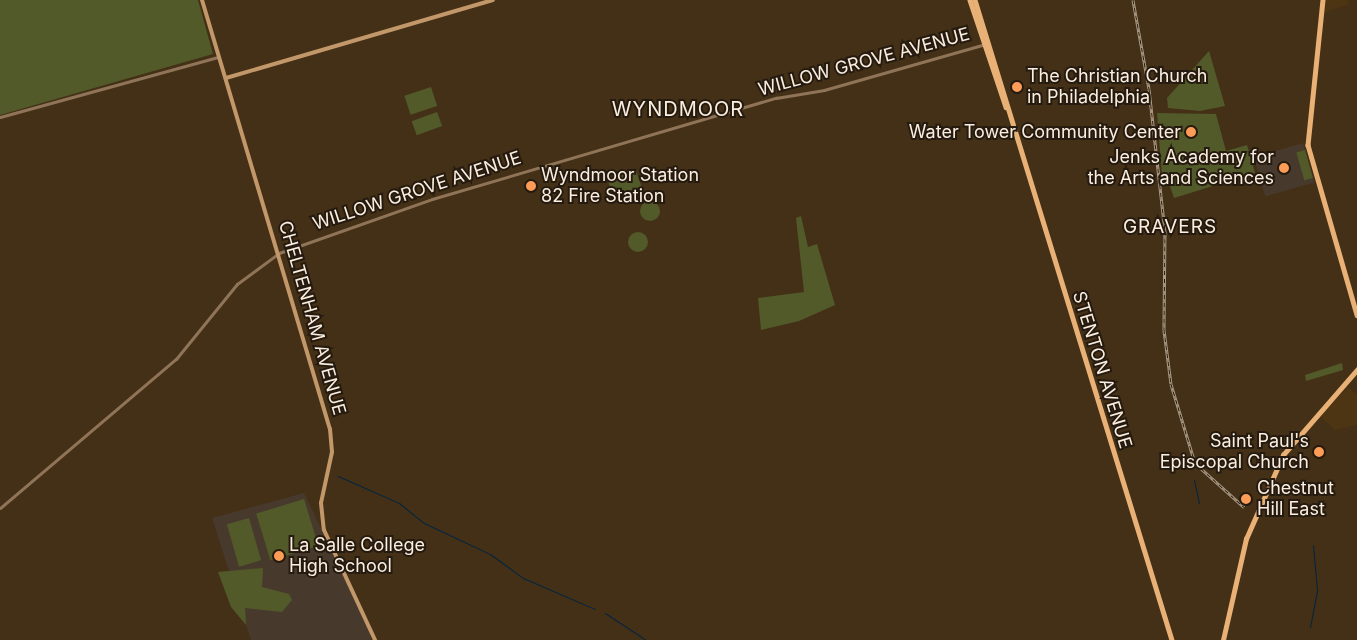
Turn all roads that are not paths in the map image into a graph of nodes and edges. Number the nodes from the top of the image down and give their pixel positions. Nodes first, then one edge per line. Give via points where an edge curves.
1 (202, 0) edge
2 (493, 0) edge
3 (970, 0) edge
4 (975, 0) edge
5 (1323, 0) edge
6 (986, 44) junction
7 (218, 57) junction
8 (226, 78) junction
9 (0, 117) edge
10 (279, 253) junction
11 (1357, 315) edge
12 (1357, 370) edge
13 (0, 508) edge
14 (375, 640) edge
15 (1172, 640) edge
16 (1223, 640) edge

1 - 7 main road, CHELTENHAM AVENUE
2 - 8 main road
3 - 6 main road, STENTON AVENUE
4 - 6 main road, STENTON AVENUE
5 - 11 main road via 1308,145
6 - 10 street, WILLOW GROVE AVENUE via 824,90 776,98 432,199
6 - 15 main road, STENTON AVENUE
7 - 8 main road, CHELTENHAM AVENUE
7 - 9 street
8 - 10 main road, CHELTENHAM AVENUE
10 - 13 street, WILLOW GROVE AVENUE via 237,284 176,359
10 - 14 main road, CHELTENHAM AVENUE via 332,438 321,503 324,530
12 - 16 main road via 1283,454 1246,539

